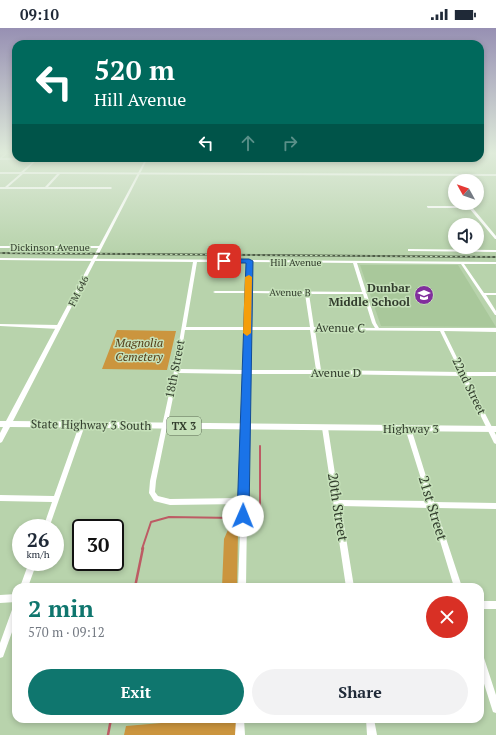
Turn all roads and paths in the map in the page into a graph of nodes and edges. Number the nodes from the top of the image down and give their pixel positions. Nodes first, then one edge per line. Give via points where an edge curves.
1 (9, 185) edge
2 (49, 185) edge
3 (132, 185) edge
4 (0, 188) edge
5 (6, 188) junction
6 (46, 188) junction
7 (111, 188) dead end
8 (428, 207) dead end
9 (496, 238) edge
10 (0, 247) edge
11 (100, 248) junction
12 (408, 250) dead end
13 (496, 251) edge
14 (0, 259) edge
15 (93, 260) junction
16 (195, 261) junction
17 (249, 261) junction
18 (355, 262) junction
19 (462, 263) junction
20 (496, 263) edge
21 (190, 291) junction
22 (196, 291) dead end
23 (248, 291) junction
24 (215, 292) dead end
25 (307, 292) junction
26 (365, 293) junction
27 (483, 294) junction
28 (496, 294) edge
29 (496, 314) edge
30 (0, 325) edge
31 (59, 327) junction
32 (247, 327) junction
33 (183, 328) junction
34 (312, 328) junction
35 (378, 329) junction
36 (496, 330) edge
37 (442, 331) junction
38 (176, 371) junction
39 (246, 372) junction
40 (319, 373) junction
41 (464, 374) junction
42 (496, 374) edge
43 (0, 424) edge
44 (8, 424) junction
45 (82, 425) junction
46 (244, 425) junction
47 (163, 426) junction
48 (325, 428) junction
49 (408, 428) junction
50 (493, 429) edge
51 (0, 440) edge
52 (496, 440) edge
53 (0, 498) edge
54 (56, 499) junction
55 (243, 501) junction
56 (338, 503) junction
57 (432, 505) junction
58 (496, 506) edge
59 (49, 519) edge
60 (30, 571) edge
61 (26, 583) edge
62 (242, 583) edge
63 (349, 583) edge
64 (457, 583) edge
65 (0, 598) edge
66 (12, 598) edge
67 (484, 605) edge
68 (496, 605) edge
69 (12, 621) edge
70 (0, 654) edge
71 (484, 671) edge
72 (496, 709) edge
73 (240, 723) edge
74 (370, 723) edge
75 (240, 735) edge
76 (372, 735) edge

1 - 5 street
2 - 6 street
3 - 11 main road, FM 646 / FM 646
4 - 5 street
5 - 6 street
6 - 7 street
8 - 9 street via 470,207
10 - 11 street, Dickinson Avenue
11 - 15 main road, FM 646 / FM 646
12 - 13 street
14 - 15 street, Hill Avenue
15 - 16 street, Hill Avenue
15 - 31 main road, FM 646 / FM 646
16 - 17 street, Hill Avenue
16 - 21 street, 18th Street
17 - 18 street, Hill Avenue
17 - 23 street
18 - 19 street, Hill Avenue
18 - 26 street
19 - 20 street, Hill Avenue
19 - 27 street
21 - 22 street
21 - 33 street, 18th Street
23 - 24 street, Avenue B
23 - 25 street, Avenue B
23 - 32 street
25 - 26 street, Avenue B
25 - 34 street
26 - 35 street
27 - 28 street
27 - 29 street
30 - 31 street
31 - 44 main road, FM 646 / FM 646
32 - 33 street, Avenue C
32 - 34 street, Avenue C
32 - 39 street
33 - 38 street, 18th Street
34 - 35 street, Avenue C
34 - 40 street
35 - 37 street, Avenue C
36 - 37 street, Avenue C
37 - 41 street, 22nd Street
38 - 39 street, Avenue D
38 - 47 street, 18th Street
39 - 40 street, Avenue D
39 - 46 street
40 - 41 street, Avenue D
41 - 42 street, Avenue D
41 - 50 street, 22nd Street
43 - 44 main road, State Highway 3 South / TX 3
44 - 45 main road, State Highway 3 South / TX 3
44 - 51 main road, FM 646
45 - 47 main road, State Highway 3 South / TX 3
45 - 54 street
46 - 47 main road, State Highway 3 South / TX 3
46 - 48 main road, State Highway 3 South / TX 3
46 - 55 street
47 - 55 street, 18th Street via 152,487 156,499 170,502
48 - 49 main road, Highway 3 / TX 3
48 - 56 street, 20th Street
49 - 50 main road, Highway 3 / TX 3
49 - 57 street, 21st Street
50 - 52 street, 22nd Street
53 - 54 street
54 - 59 street
55 - 62 street
56 - 57 street
56 - 63 street, 20th Street
57 - 58 street
57 - 64 street, 21st Street
60 - 61 street
65 - 66 street
67 - 68 street
69 - 70 street
71 - 72 street
73 - 75 street
74 - 76 street

